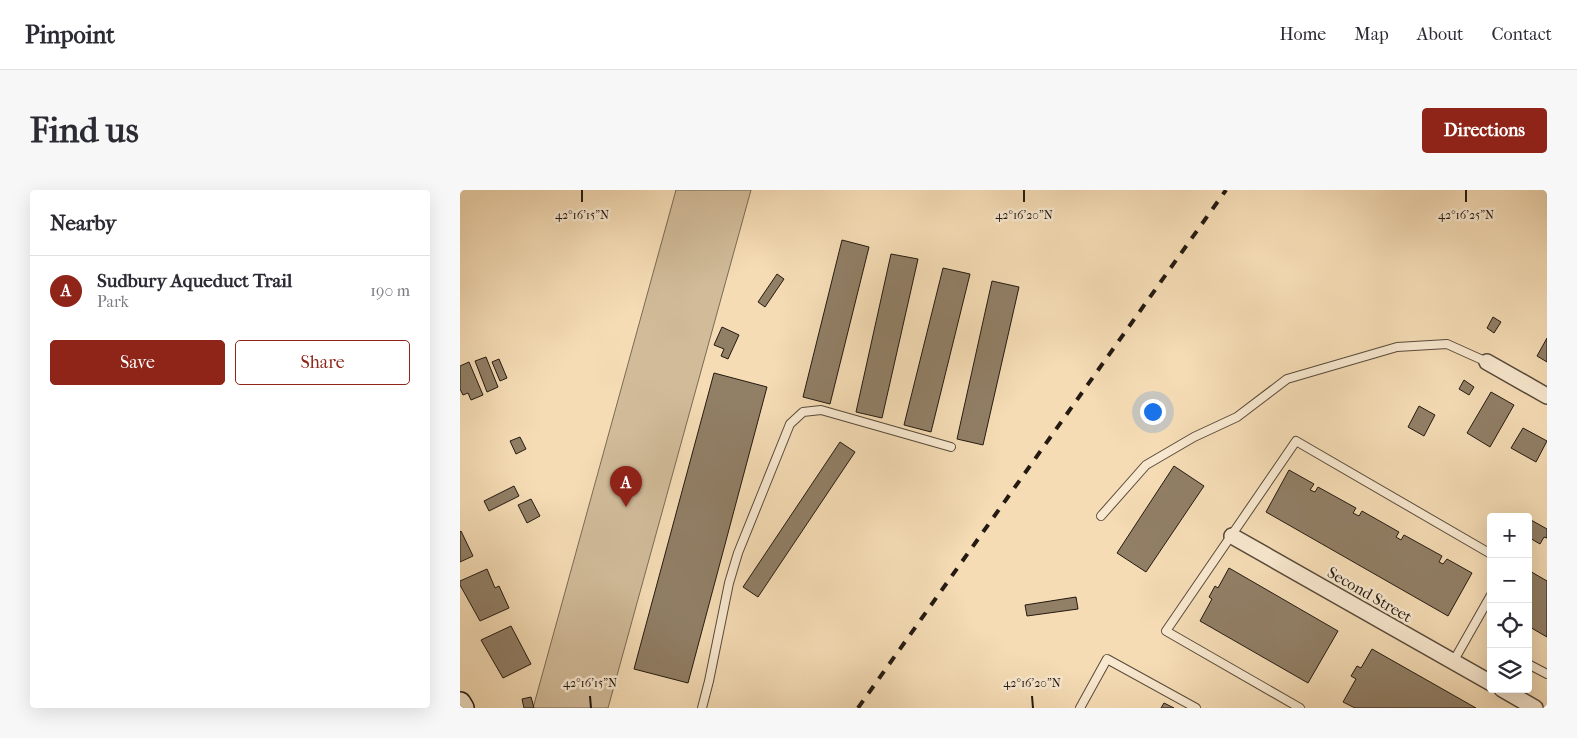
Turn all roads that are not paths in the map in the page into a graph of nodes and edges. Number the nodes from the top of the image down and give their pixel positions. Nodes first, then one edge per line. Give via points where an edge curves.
1 (1487, 362) joint
2 (1547, 396) edge
3 (951, 447) dead end
4 (1102, 516) dead end
5 (1232, 536) junction
6 (1487, 552) edge
7 (1487, 602) edge
8 (1454, 662) junction
9 (1532, 666) edge
10 (1547, 674) edge
11 (1487, 681) edge
12 (1509, 693) edge
13 (460, 703) edge
14 (463, 708) edge
15 (702, 708) edge
16 (1080, 708) edge
17 (1196, 708) edge
18 (1300, 708) edge
19 (1535, 708) edge

1 - 2 street
1 - 4 lane via 1447,344 1397,347 1287,379 1237,417 1146,465
3 - 15 lane via 821,410 803,412 790,424 738,553
5 - 6 lane via 1296,442
5 - 8 street, Second Street
5 - 18 lane via 1166,631
7 - 8 lane
8 - 11 street, Second Street
9 - 10 lane
12 - 19 street
13 - 14 street
16 - 17 lane via 1107,659

